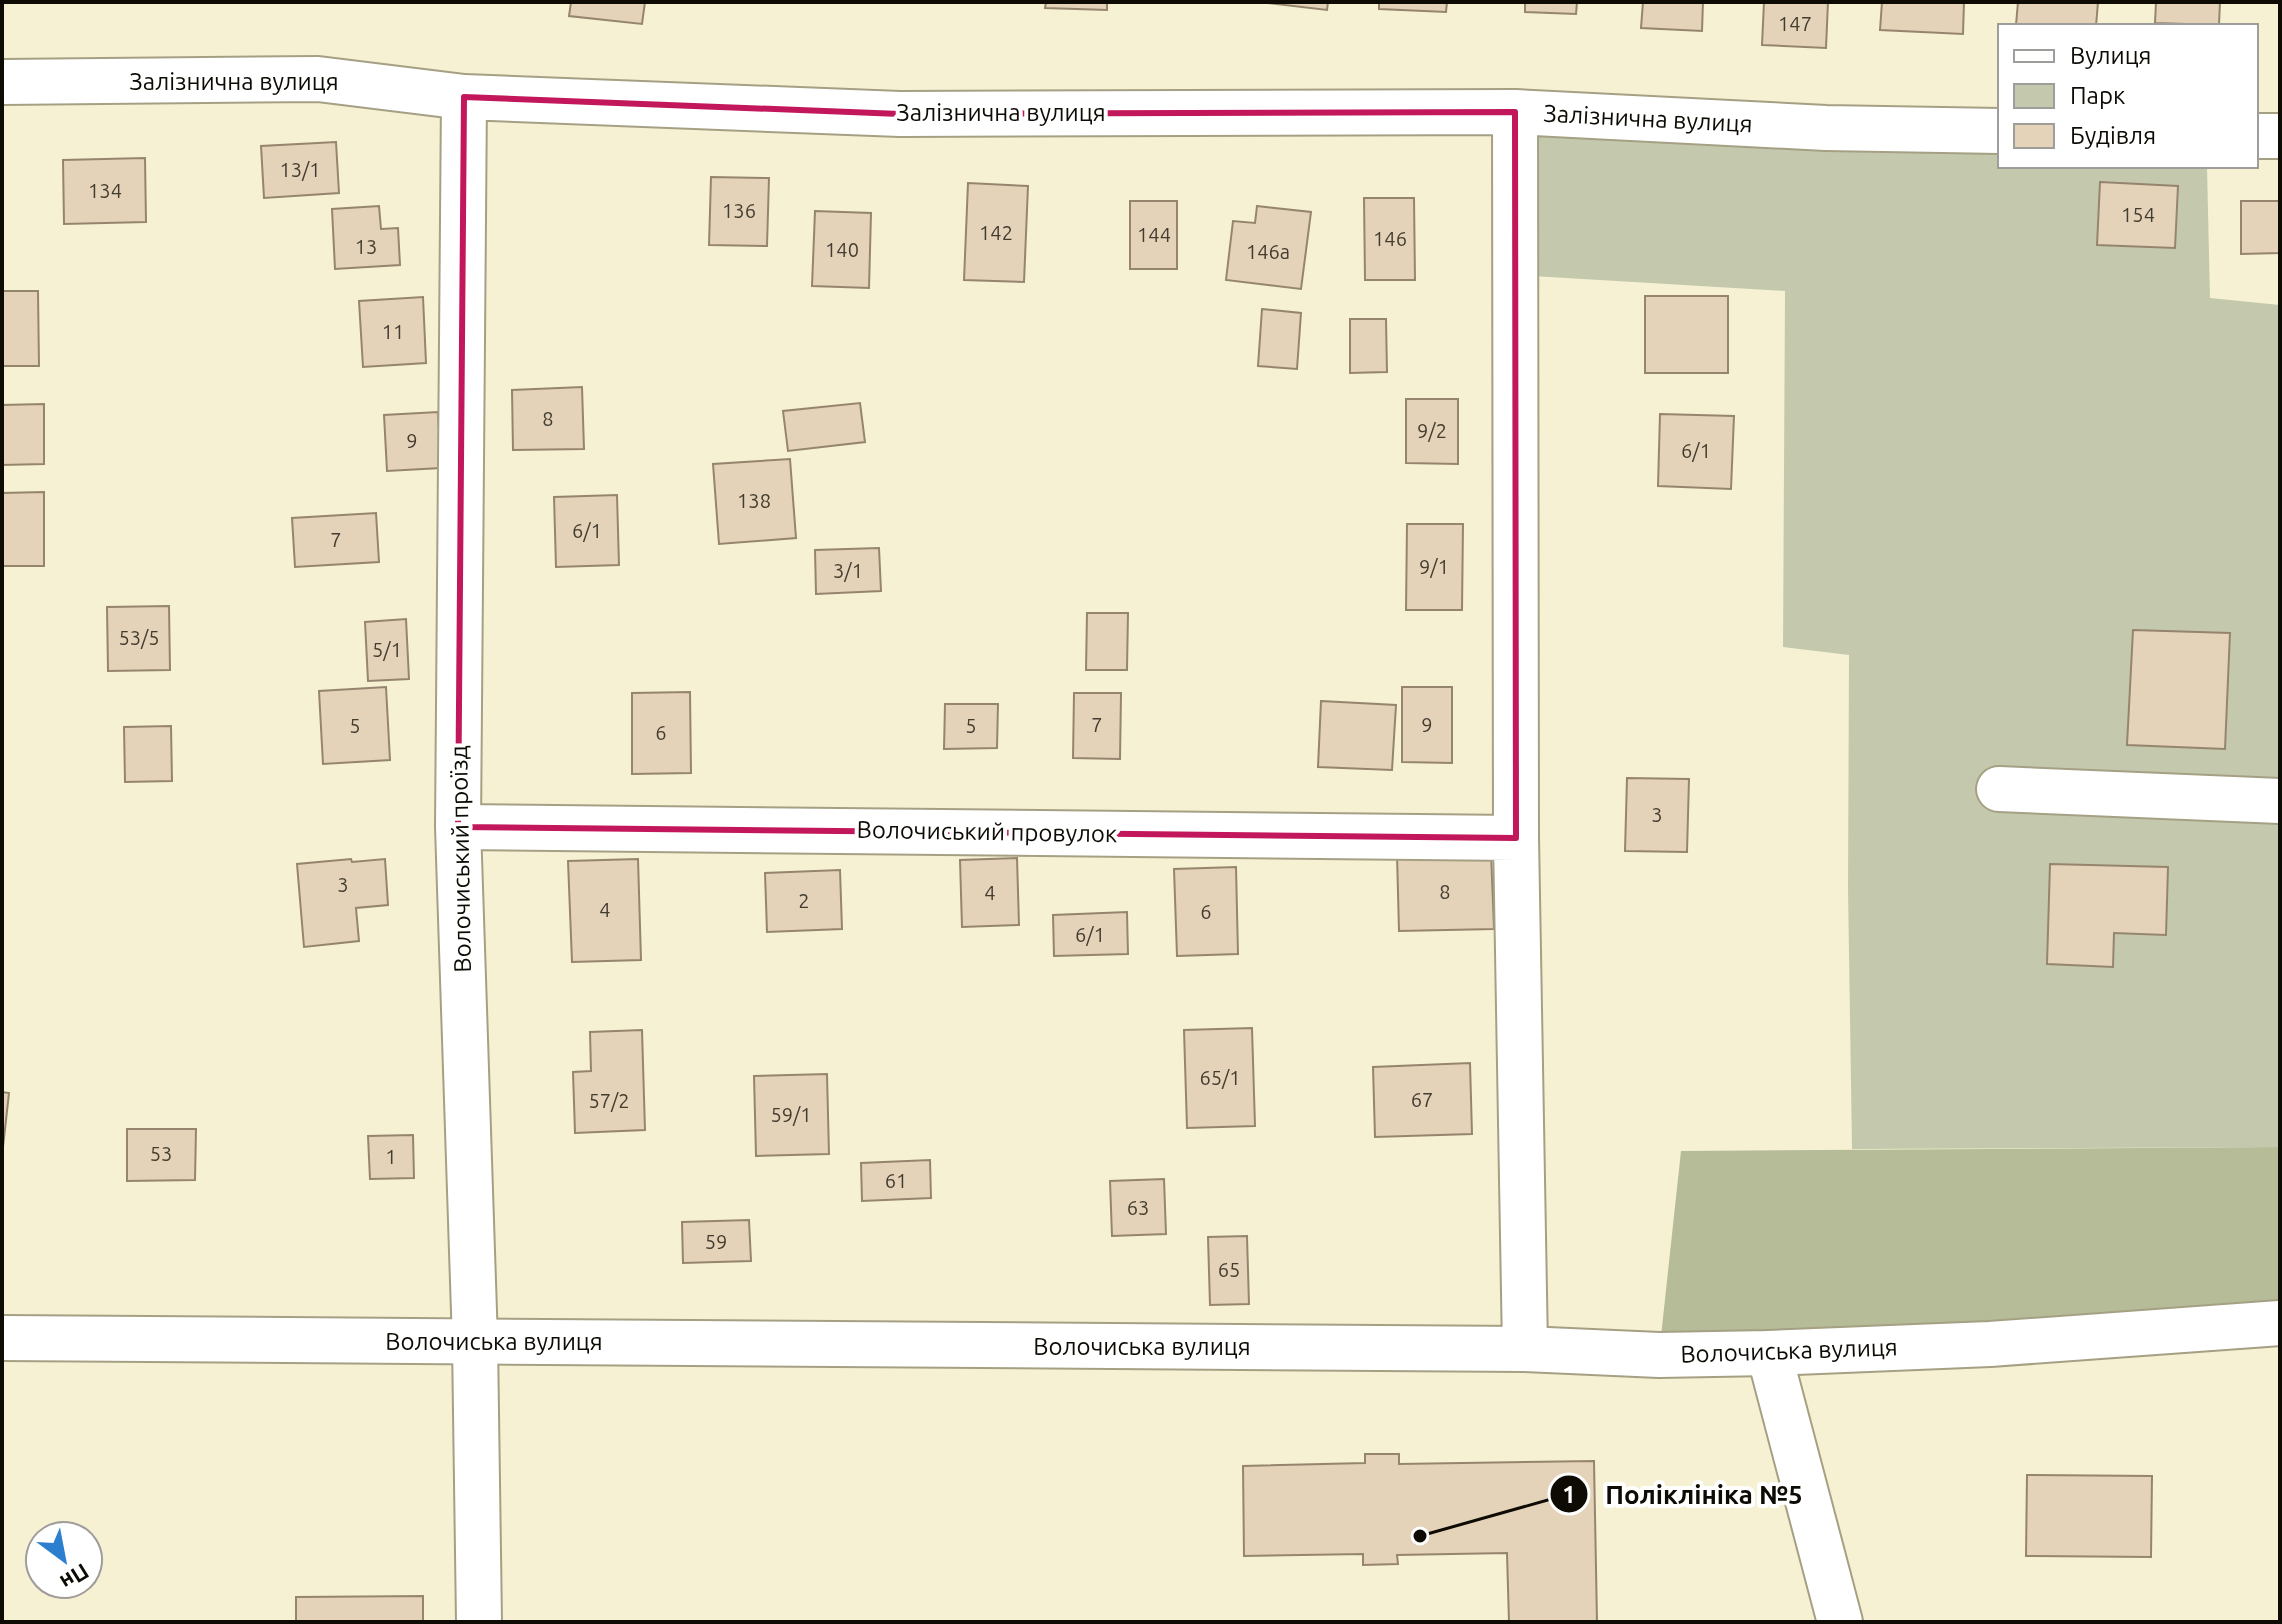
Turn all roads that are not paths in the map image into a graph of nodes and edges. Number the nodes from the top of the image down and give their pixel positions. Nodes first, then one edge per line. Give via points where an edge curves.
1 (2, 82) edge
2 (464, 97) junction
3 (1515, 112) junction
4 (1998, 131) edge
5 (2258, 136) edge
6 (2280, 136) edge
7 (1999, 789) dead end
8 (2280, 801) edge
9 (458, 827) junction
10 (1516, 838) junction
11 (2280, 1323) edge
12 (2, 1338) edge
13 (475, 1342) junction
14 (1525, 1349) junction
15 (1769, 1353) junction
16 (479, 1622) edge
17 (1840, 1622) edge

1 - 2 street, Залізнична вулиця via 318,79
2 - 3 street, Залізнична вулиця via 900,114
2 - 9 street, Волочиський проїзд
3 - 4 street, Залізнична вулиця
3 - 10 street
5 - 6 street
7 - 8 street
9 - 10 street, Волочиський провулок
9 - 13 street, Волочиський проїзд
10 - 14 street
11 - 15 street, Волочиська вулиця
12 - 13 street, Волочиська вулиця
13 - 14 street, Волочиська вулиця
13 - 16 street, Волочиський проїзд
14 - 15 street, Волочиська вулиця
15 - 17 street

